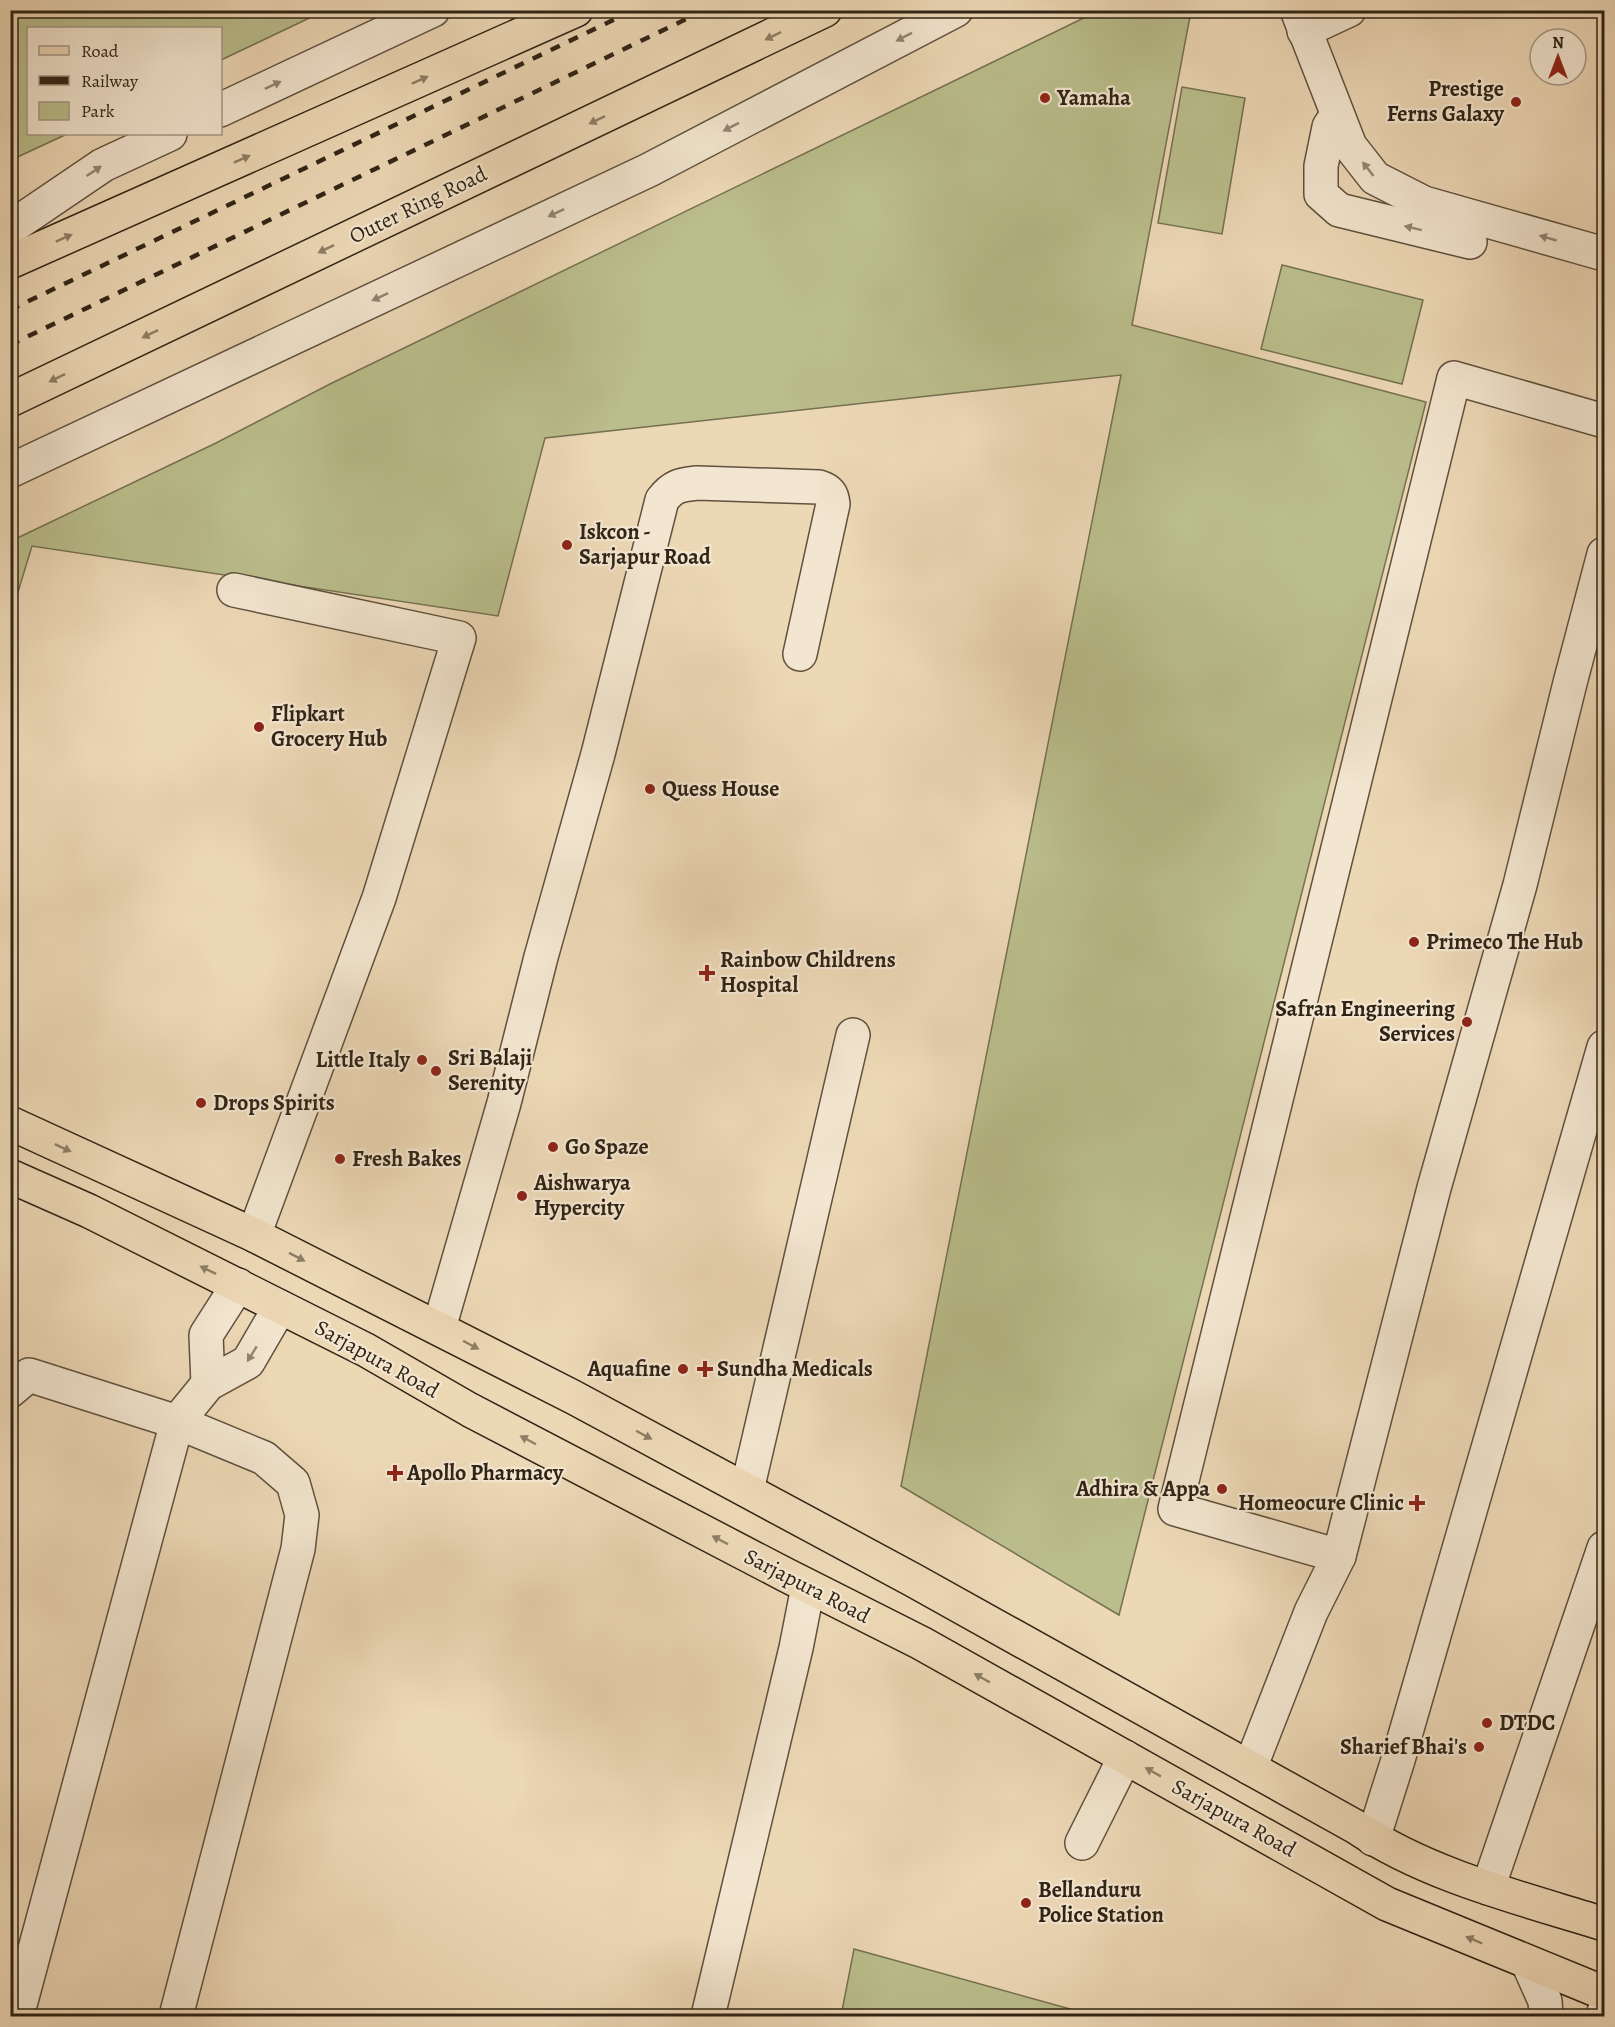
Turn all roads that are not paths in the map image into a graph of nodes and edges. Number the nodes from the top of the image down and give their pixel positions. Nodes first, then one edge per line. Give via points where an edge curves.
1 (433, 10) edge
2 (576, 10) edge
3 (825, 10) edge
4 (956, 10) edge
5 (1350, 10) edge
6 (1301, 21) edge
7 (222, 109) edge
8 (1337, 115) junction
9 (168, 135) edge
10 (10, 228) edge
11 (1470, 242) dead end
12 (1605, 254) edge
13 (10, 262) edge
14 (10, 400) edge
15 (1605, 421) edge
16 (10, 471) edge
17 (1605, 554) edge
18 (234, 590) dead end
19 (800, 654) dead end
20 (853, 1035) dead end
21 (1605, 1047) edge
22 (10, 1123) edge
23 (10, 1176) edge
24 (254, 1235) junction
25 (238, 1285) junction
26 (280, 1307) junction
27 (439, 1328) junction
28 (208, 1384) junction
29 (10, 1391) edge
30 (177, 1422) junction
31 (747, 1490) junction
32 (1605, 1548) edge
33 (1339, 1556) junction
34 (808, 1587) junction
35 (1125, 1756) junction
36 (1250, 1768) junction
37 (1373, 1839) junction
38 (1082, 1843) dead end
39 (1488, 1888) junction
40 (1605, 1924) edge
41 (1528, 1963) junction
42 (1605, 1993) edge
43 (1605, 2012) edge
44 (17, 2016) edge
45 (176, 2016) edge
46 (708, 2016) edge
47 (1546, 2016) edge
48 (1603, 2016) edge

7 -> 1 street
13 -> 2 main road
3 -> 14 main road, Outer Ring Road
4 -> 16 street via 649,170
5 - 6 street
6 - 8 street
11 -> 8 street via 1340,210 1321,194 1321,166 1329,127
12 -> 8 street via 1424,203 1375,178 1350,146
10 -> 9 street via 103,165
15 - 33 street via 1454,378 1175,1509
17 - 33 street
18 - 24 street via 459,638 379,898
19 - 27 street via 832,495 827,489 808,486 698,483 671,489 662,500 598,754
20 - 31 street
21 - 37 street
22 -> 24 main road
25 -> 23 main road, Sarjapura Road
24 -> 27 main road
25 - 26 main road, Sarjapura Road
25 - 28 street via 206,1335
26 -> 28 street via 248,1362
34 -> 26 main road, Sarjapura Road
27 -> 31 main road
28 - 30 street
29 - 30 street via 28,1375
30 - 44 street
30 - 45 street via 264,1458 293,1483 302,1515 298,1549
31 - 36 main road
32 - 39 street
33 - 36 street via 1311,1612
35 -> 34 main road, Sarjapura Road via 921,1643
34 - 46 street
35 - 38 street
41 -> 35 main road, Sarjapura Road via 1387,1904
36 - 37 main road
37 - 39 main road
39 - 40 main road
41 - 42 main road, Sarjapura Road
41 - 47 street via 1545,2001
43 - 48 street

